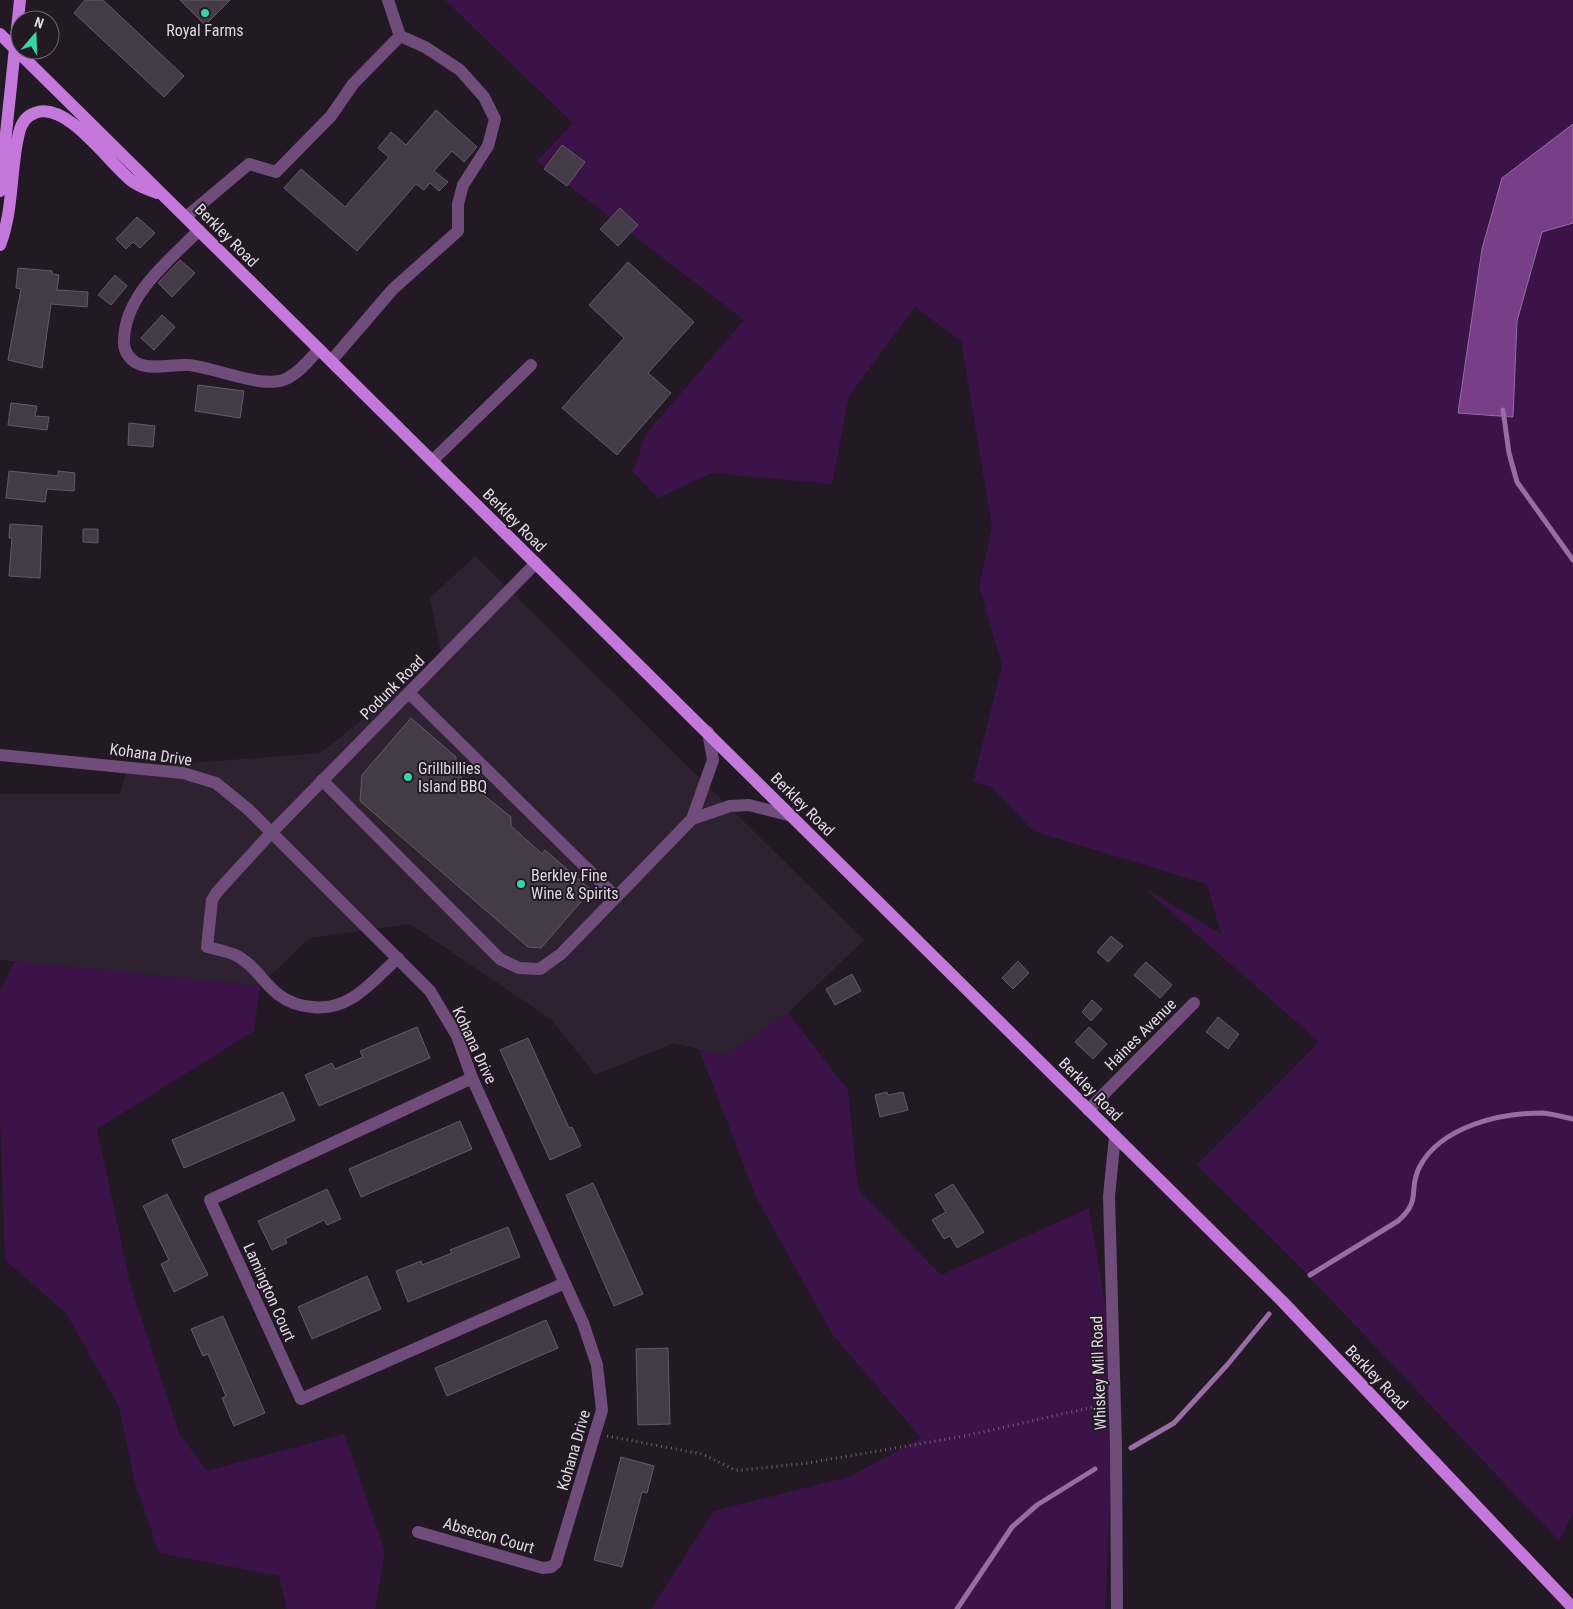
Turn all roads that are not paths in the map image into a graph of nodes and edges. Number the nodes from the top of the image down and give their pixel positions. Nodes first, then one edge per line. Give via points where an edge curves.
1 (388, 0) edge
2 (0, 34) edge
3 (400, 36) junction
4 (10, 44) edge
5 (12, 60) edge
6 (26, 60) edge
7 (19, 131) junction
8 (3, 132) edge
9 (3, 183) edge
10 (167, 198) junction
11 (186, 217) junction
12 (3, 227) edge
13 (199, 230) junction
14 (0, 244) edge
15 (319, 350) junction
16 (331, 361) junction
17 (531, 365) dead end
18 (432, 461) junction
19 (536, 563) junction
20 (408, 693) junction
21 (708, 732) junction
22 (0, 755) edge
23 (322, 780) junction
24 (792, 816) junction
25 (692, 819) junction
26 (271, 833) junction
27 (616, 897) junction
28 (398, 958) junction
29 (1194, 1003) dead end
30 (472, 1078) junction
31 (1088, 1110) junction
32 (1115, 1136) junction
33 (565, 1283) junction
34 (418, 1532) dead end
35 (551, 1567) joint
36 (1573, 1608) edge
37 (1117, 1609) edge

1 - 3 street
2 - 4 main road, Berkley Road
3 - 11 street via 353,84 331,116 276,172 249,164
3 - 16 street via 425,47 460,70 484,97 495,119 488,146 463,185 458,204 458,231 393,289
5 - 8 main road
6 - 10 main road, Berkley Road
7 - 8 street
7 - 9 main road
7 - 10 main road via 27,116 37,112 48,111 62,116 133,182
8 - 9 main road
9 - 12 main road
10 - 11 main road, Berkley Road
11 - 13 main road, Berkley Road
12 - 14 main road
13 - 15 main road, Berkley Road
13 - 15 street via 143,290 130,309 123,346 129,358 140,365 211,368 268,382 286,379 303,368
15 - 16 main road, Berkley Road
16 - 18 main road, Berkley Road
17 - 18 street
18 - 19 main road, Berkley Road
19 - 20 street, Podunk Road
19 - 21 main road, Berkley Road
20 - 23 street, Podunk Road
20 - 27 street
21 - 24 main road, Berkley Road
21 - 25 street via 713,760
22 - 26 street, Kohana Drive via 191,775 216,783
23 - 26 street, Podunk Road
23 - 27 street via 500,959 519,968 540,969 561,954
24 - 25 street via 748,805 730,806
24 - 31 main road, Berkley Road
25 - 27 street
26 - 28 street, Kohana Drive
26 - 28 street, Podunk Road via 212,900 207,947 234,954 279,995 317,1008 329,1008 354,999
28 - 30 street, Kohana Drive via 430,991 457,1036
29 - 31 street, Haines Avenue
30 - 33 street, Kohana Drive
30 - 33 street, Lamington Court via 210,1200 301,1399
31 - 32 main road, Berkley Road
32 - 36 main road, Berkley Road via 1282,1301
32 - 37 street, Whiskey Mill Road via 1109,1196
33 - 35 street, Kohana Drive via 597,1365 602,1410 556,1563
34 - 35 street, Absecon Court via 543,1568

